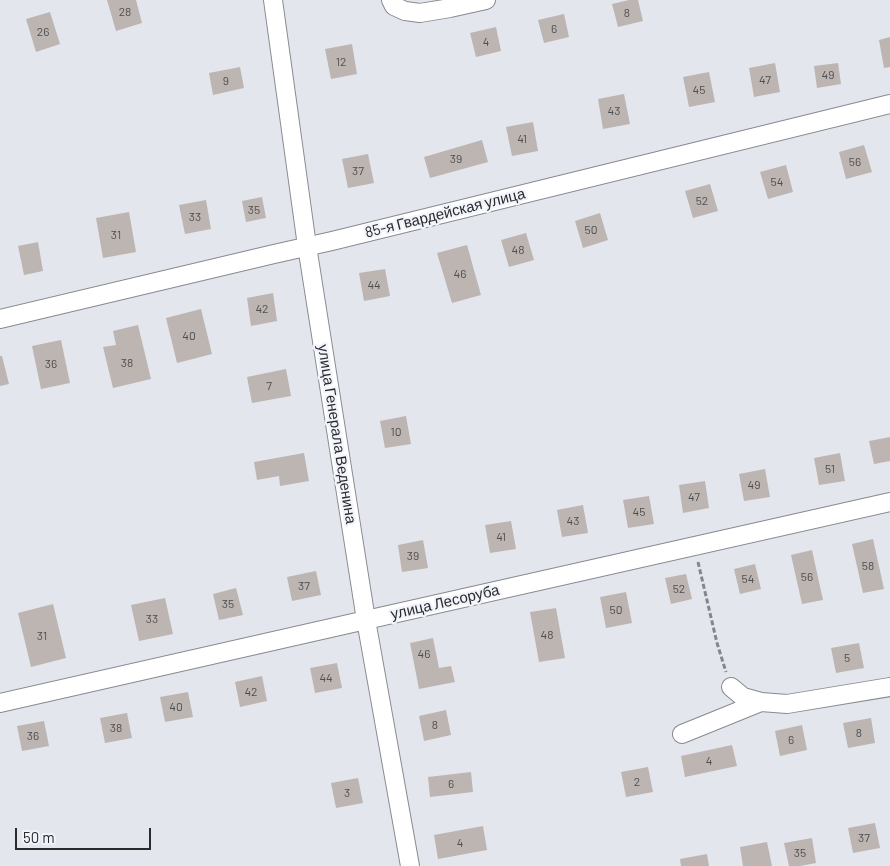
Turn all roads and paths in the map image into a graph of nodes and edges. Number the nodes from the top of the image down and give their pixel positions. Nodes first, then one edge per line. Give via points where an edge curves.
1 (273, 0) edge
2 (486, 0) edge
3 (393, 3) edge
4 (890, 104) edge
5 (308, 246) junction
6 (0, 319) edge
7 (890, 502) edge
8 (695, 546) junction
9 (366, 620) junction
10 (731, 687) joint
11 (890, 687) edge
12 (761, 702) junction
13 (0, 703) edge
14 (682, 734) dead end
15 (410, 866) edge

1 - 5 street, улица Генерала Веденина
2 - 3 street via 420,13 405,11
4 - 5 street, 85-я Гвардейская улица
5 - 6 street, 85-я Гвардейская улица
5 - 9 street, улица Генерала Веденина
7 - 8 street, улица Лесоруба
8 - 9 street, улица Лесоруба
8 - 10 path via 717,643
9 - 13 street, улица Лесоруба
9 - 15 street, улица Генерала Веденина
10 - 12 street via 743,697
11 - 12 street via 787,704
12 - 14 street

